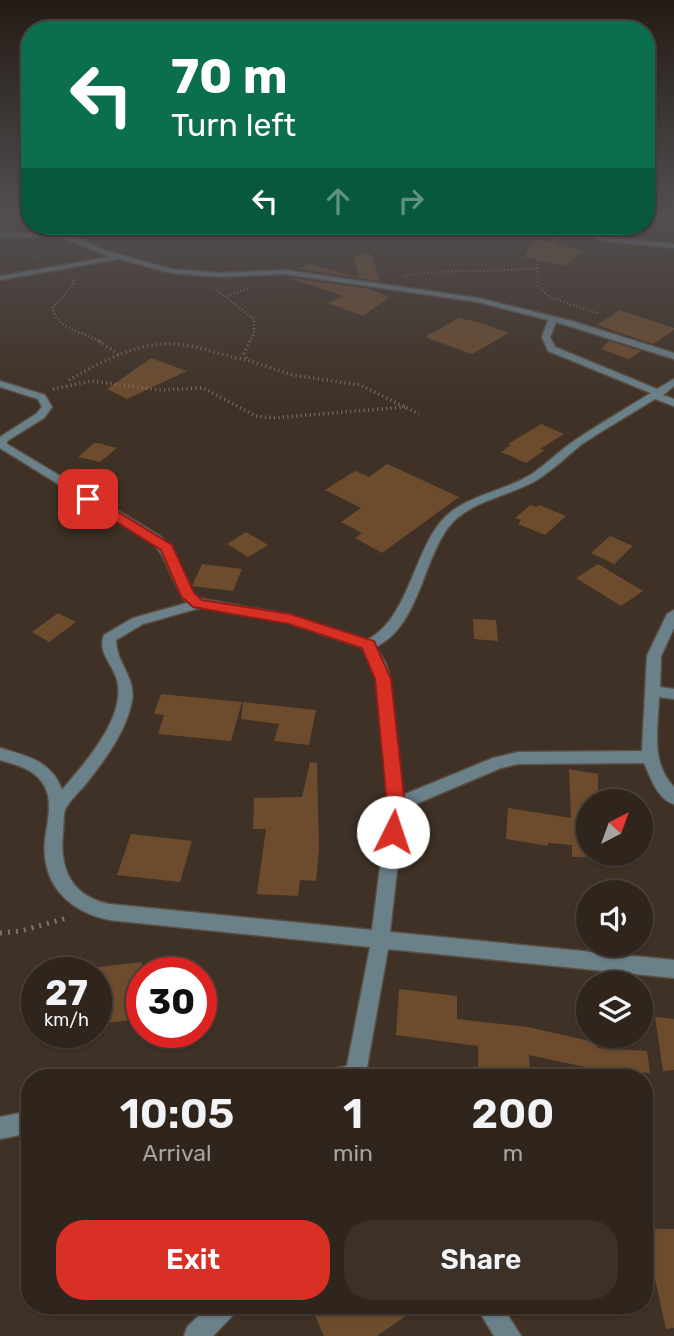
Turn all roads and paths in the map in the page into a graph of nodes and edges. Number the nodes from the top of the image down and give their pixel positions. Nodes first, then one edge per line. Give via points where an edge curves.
1 (68, 277) edge
2 (195, 277) edge
3 (318, 277) edge
4 (403, 277) edge
5 (539, 277) edge
6 (383, 288) junction
7 (600, 314) dead end
8 (553, 319) junction
9 (120, 355) junction
10 (674, 356) edge
11 (247, 360) junction
12 (65, 382) junction
13 (673, 383) edge
14 (0, 384) edge
15 (639, 385) junction
16 (657, 394) junction
17 (39, 396) junction
18 (674, 403) edge
19 (405, 407) junction
20 (419, 414) dead end
21 (198, 604) junction
22 (674, 614) edge
23 (368, 645) junction
24 (653, 691) junction
25 (674, 694) edge
26 (0, 754) edge
27 (649, 757) junction
28 (674, 798) edge
29 (58, 805) junction
30 (396, 805) junction
31 (96, 908) junction
32 (0, 933) edge
33 (380, 941) junction
34 (674, 969) edge
35 (356, 1069) edge
36 (21, 1124) edge
37 (0, 1128) edge
38 (218, 1314) edge
39 (494, 1314) edge
40 (196, 1336) edge
41 (509, 1336) edge

1 - 9 path via 75,281 52,308 60,326 88,335
2 - 11 path via 251,316 255,324 244,353
3 - 6 street
4 - 6 path
5 - 7 path via 541,291
6 - 8 street via 478,300
8 - 10 street
8 - 15 street via 546,337 551,349
9 - 11 path via 157,342
9 - 12 path
11 - 19 path via 293,375 360,385
12 - 17 path
12 - 19 path via 163,390 202,388 256,416 273,418
13 - 15 street
13 - 16 street
14 - 17 street
15 - 16 street
16 - 18 street
16 - 23 street via 579,442 537,475 450,518 397,619 381,639
17 - 21 street via 47,407 2,440 2,445 156,539 173,557 188,596
19 - 20 path
21 - 23 street via 290,619
21 - 29 street via 138,621 109,639 125,697 101,752
22 - 24 street via 656,649
23 - 30 street via 383,679
24 - 25 street
24 - 27 street
26 - 29 street via 42,771 54,787
27 - 28 street
27 - 30 street via 518,758
29 - 31 street via 53,864 79,901
30 - 33 street
31 - 32 path
31 - 33 street
33 - 34 street
33 - 35 street
36 - 37 street
38 - 40 street
39 - 41 street

